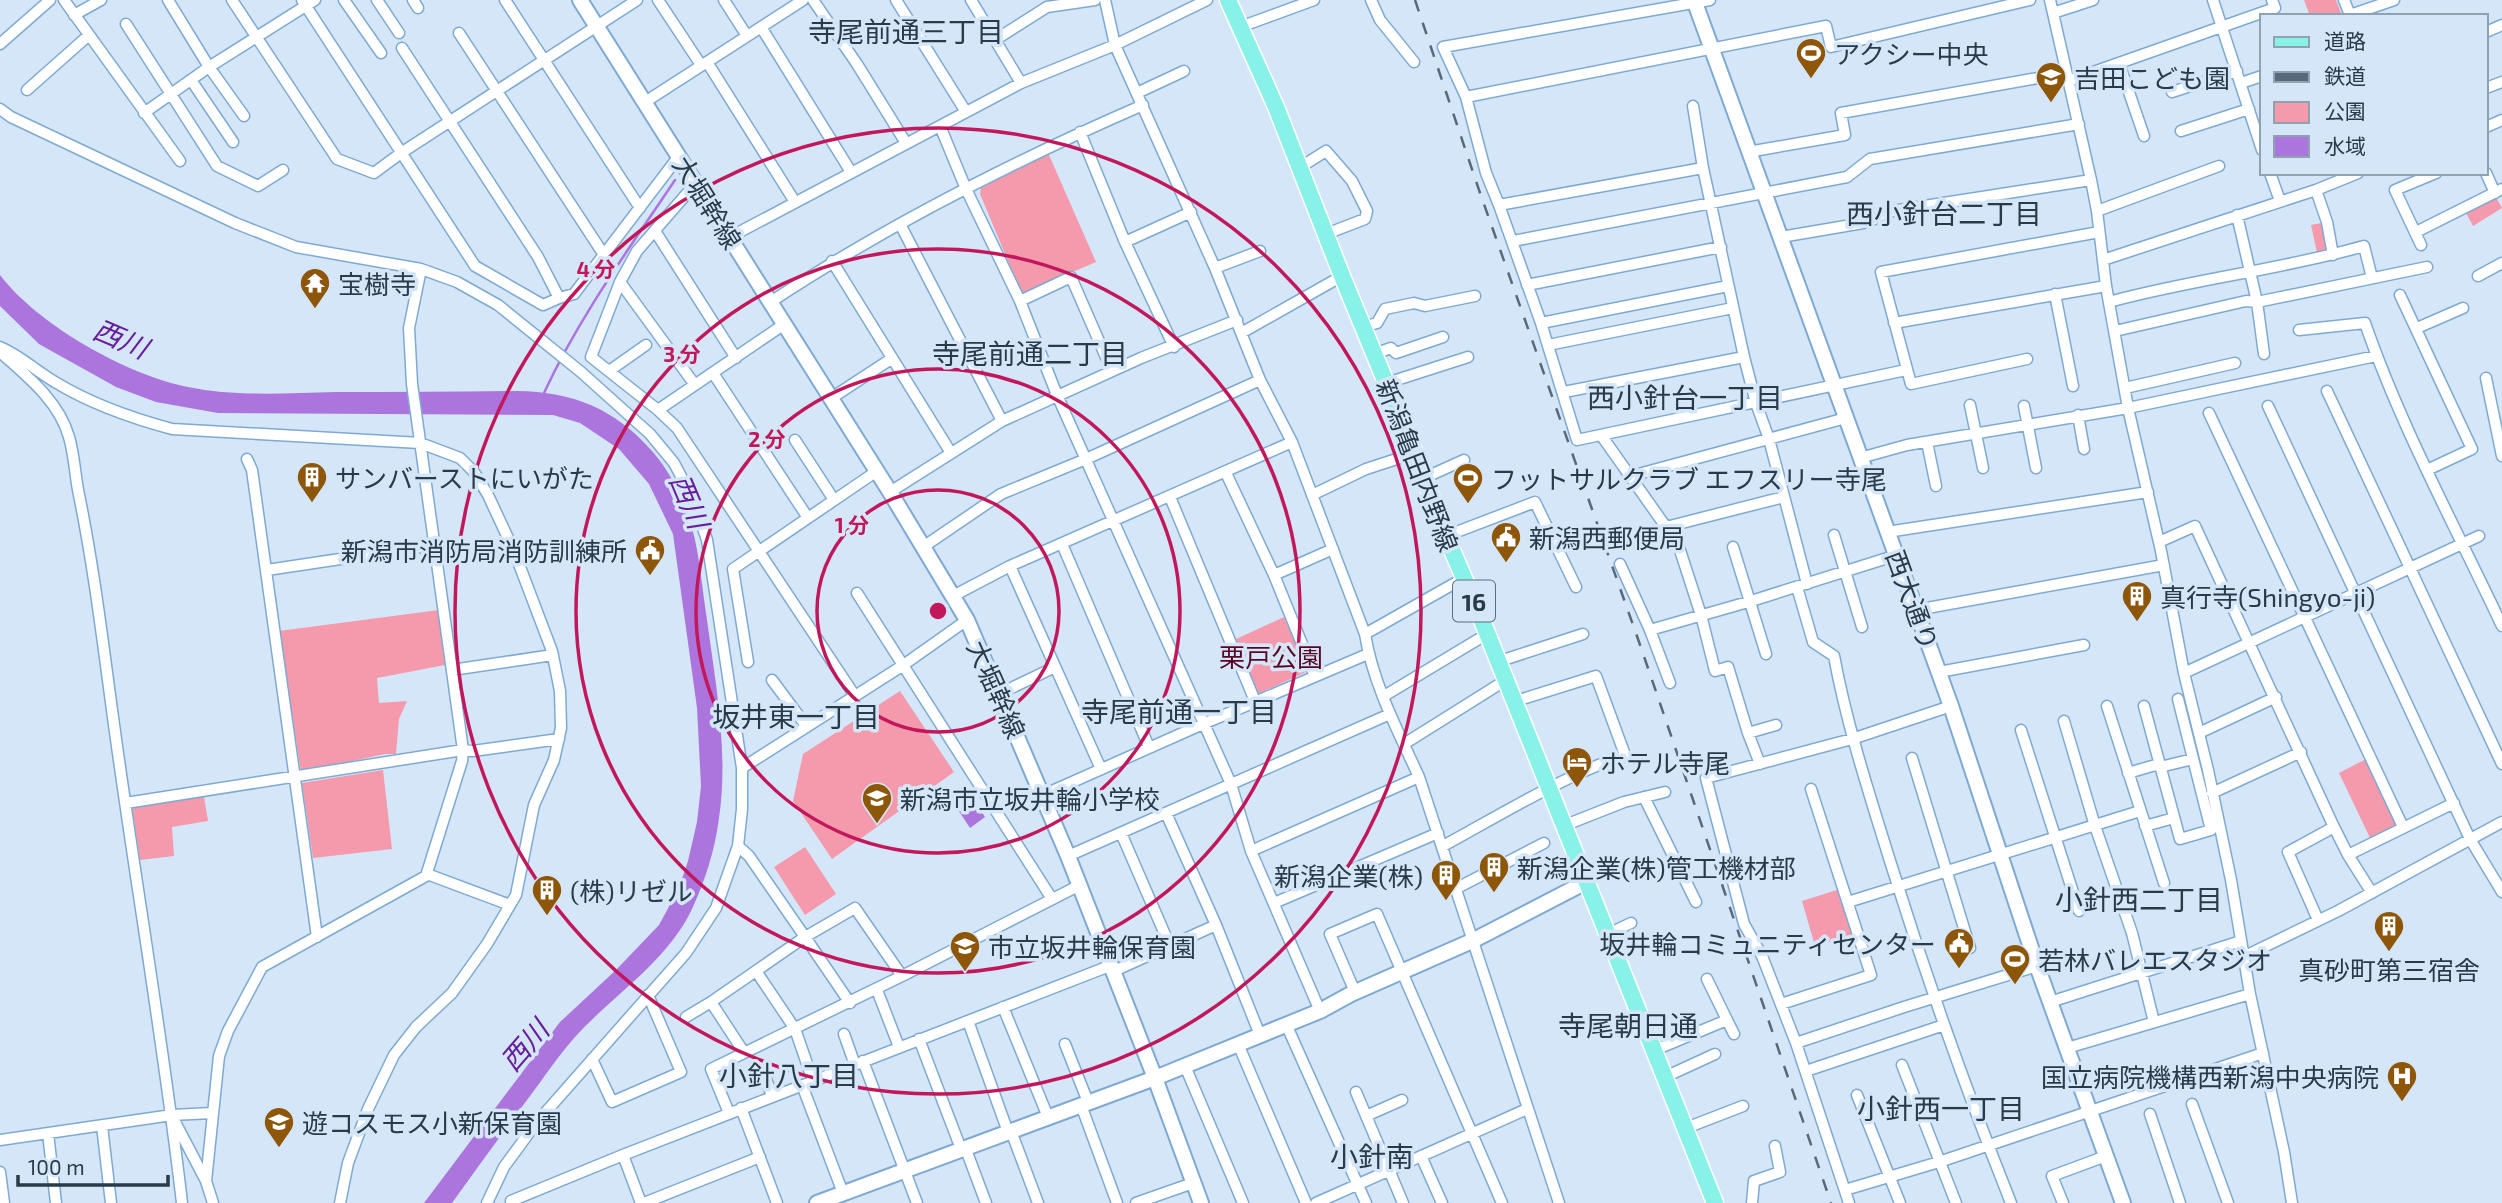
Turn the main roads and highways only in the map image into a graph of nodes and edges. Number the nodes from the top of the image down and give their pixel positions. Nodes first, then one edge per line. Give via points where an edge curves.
1 (1228, 0) edge
2 (1715, 1203) edge

1 - 2 main road, 新潟亀田内野線 / 16 via 1276,107

